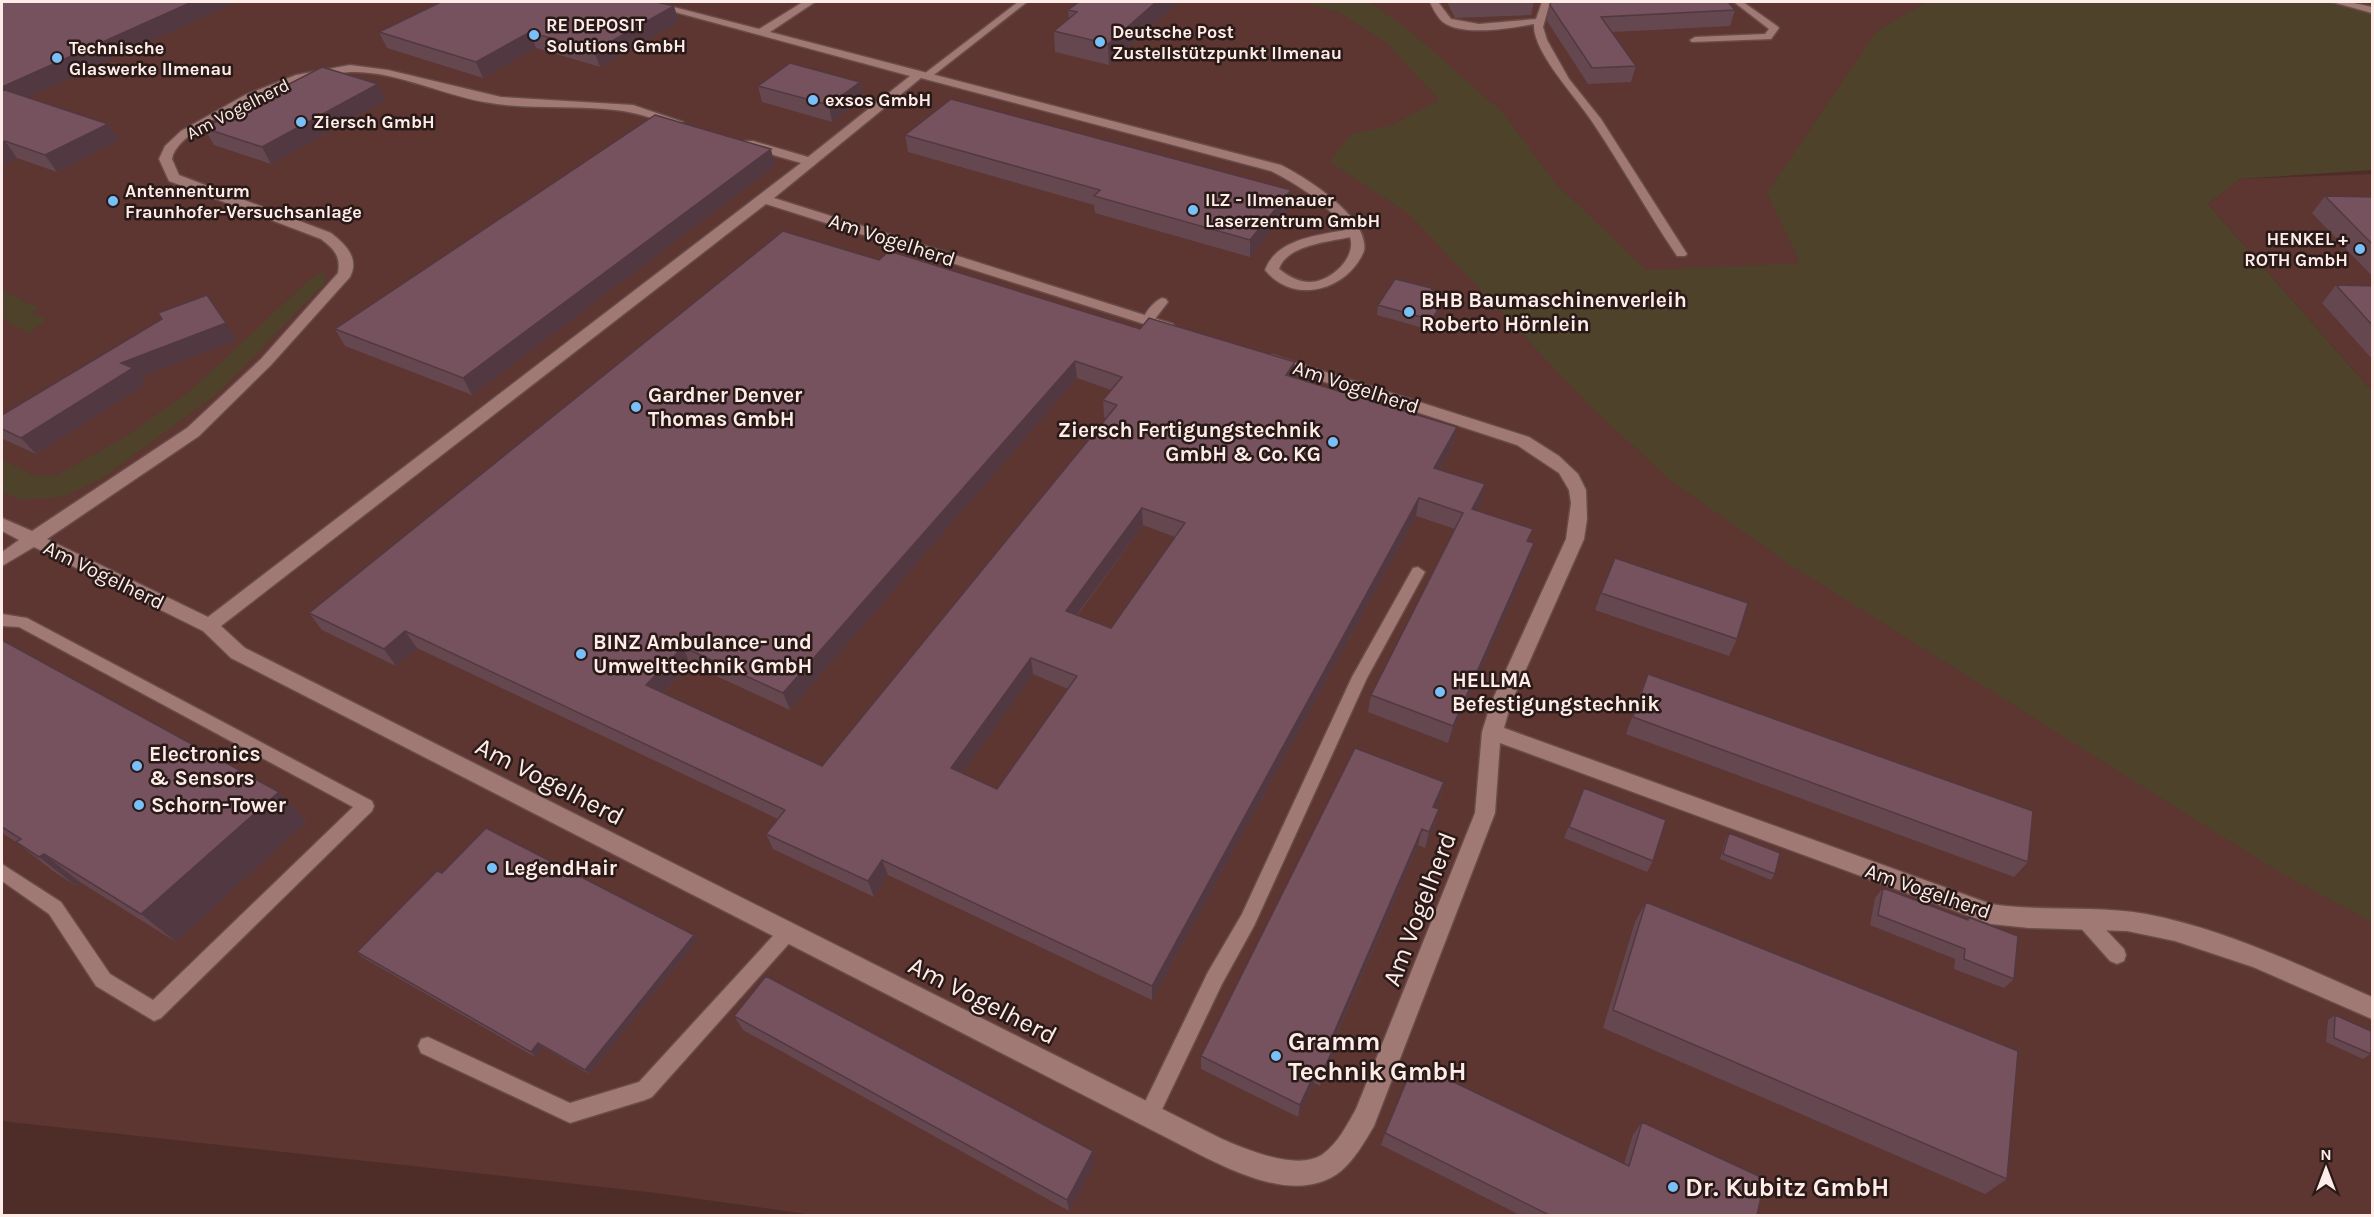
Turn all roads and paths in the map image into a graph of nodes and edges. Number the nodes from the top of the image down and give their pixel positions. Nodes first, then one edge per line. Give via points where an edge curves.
1 (644, 2) edge
2 (810, 2) edge
3 (1023, 2) edge
4 (1434, 2) edge
5 (1546, 2) edge
6 (1738, 2) edge
7 (2337, 2) edge
8 (2373, 10) edge
9 (1539, 21) junction
10 (761, 33) junction
11 (1695, 40) dead end
12 (923, 75) junction
13 (688, 126) edge
14 (733, 139) edge
15 (811, 162) junction
16 (764, 199) junction
17 (1355, 232) junction
18 (1681, 254) dead end
19 (1162, 302) dead end
20 (1147, 321) junction
21 (1191, 335) edge
22 (1258, 356) edge
23 (2, 524) edge
24 (32, 539) junction
25 (2, 560) edge
26 (1419, 572) dead end
27 (2, 620) edge
28 (208, 626) junction
29 (1492, 732) junction
30 (2, 872) edge
31 (2084, 919) junction
32 (788, 932) junction
33 (2117, 955) dead end
34 (2373, 1008) edge
35 (428, 1046) dead end
36 (1149, 1115) junction

1 - 10 street
2 - 10 street
3 - 12 lane
4 - 9 lane via 1442,16 1465,26
5 - 9 lane
6 - 11 lane via 1774,28 1768,37
7 - 8 street
9 - 18 lane via 1542,40 1565,80 1596,119
10 - 12 street
12 - 15 street
12 - 17 street via 1276,168 1338,212
13 - 24 street, Am Vogelherd via 632,109 482,99 371,70 345,69 279,85 191,130 166,154 166,168 174,178 326,236 345,253 345,274 266,362 193,432
14 - 15 street
15 - 16 street
16 - 20 street, Am Vogelherd
16 - 28 street
17 - 17 street via 1289,249 1272,262 1272,270 1286,281 1303,286 1333,282 1356,256
19 - 20 lane
20 - 21 street, Am Vogelherd
22 - 29 street, Am Vogelherd via 1523,441 1558,460 1570,475 1580,494 1581,513 1575,539 1501,703
23 - 24 street, Am Vogelherd
24 - 25 street, Am Vogelherd
24 - 28 street, Am Vogelherd
26 - 36 lane via 1360,677 1248,920 1215,978
27 - 30 lane via 22,622 366,806 154,1012 103,980 55,908
28 - 32 street, Am Vogelherd via 238,652
29 - 31 street, Am Vogelherd via 1991,914 2019,919
29 - 36 street, Am Vogelherd via 1485,813 1365,1117 1341,1152 1326,1167 1300,1173 1273,1170 1246,1162
31 - 33 lane
31 - 34 street, Am Vogelherd via 2144,923 2174,930
32 - 35 lane via 645,1090 570,1113
32 - 36 street, Am Vogelherd

